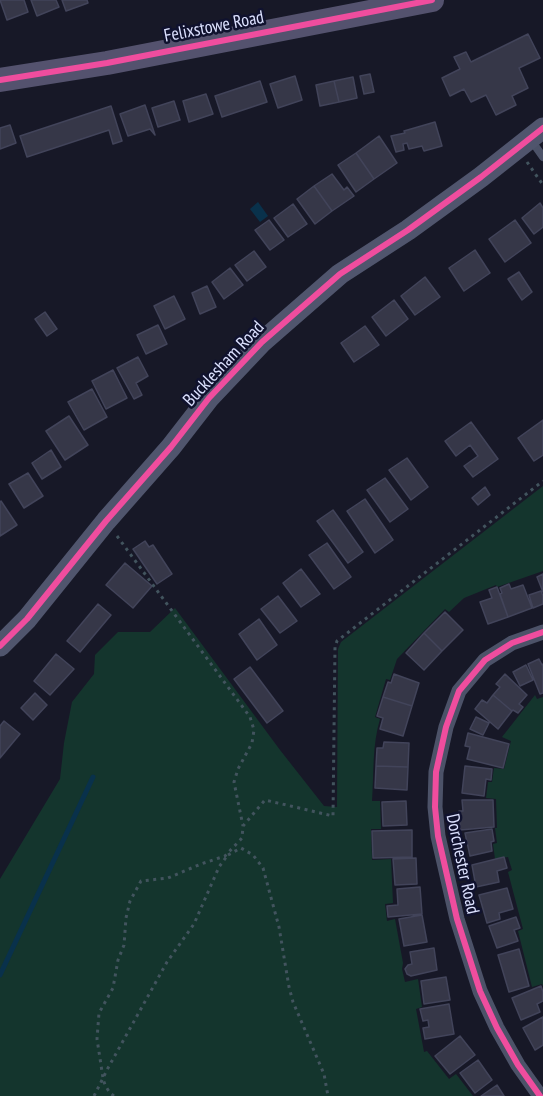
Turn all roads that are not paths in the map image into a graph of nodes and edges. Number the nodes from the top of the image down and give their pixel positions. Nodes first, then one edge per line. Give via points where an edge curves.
1 (432, 0) edge
2 (0, 80) edge
3 (536, 134) edge
4 (543, 157) edge
5 (543, 632) edge
6 (0, 646) edge
7 (540, 1096) edge

1 - 2 main road, Felixstowe Road
3 - 4 lane
3 - 6 street, Bucklesham Road via 408,230 340,274 262,342 209,398 27,619
5 - 7 street, Dorchester Road via 512,643 485,660 459,691 436,772 435,807 457,919 480,991 518,1065

